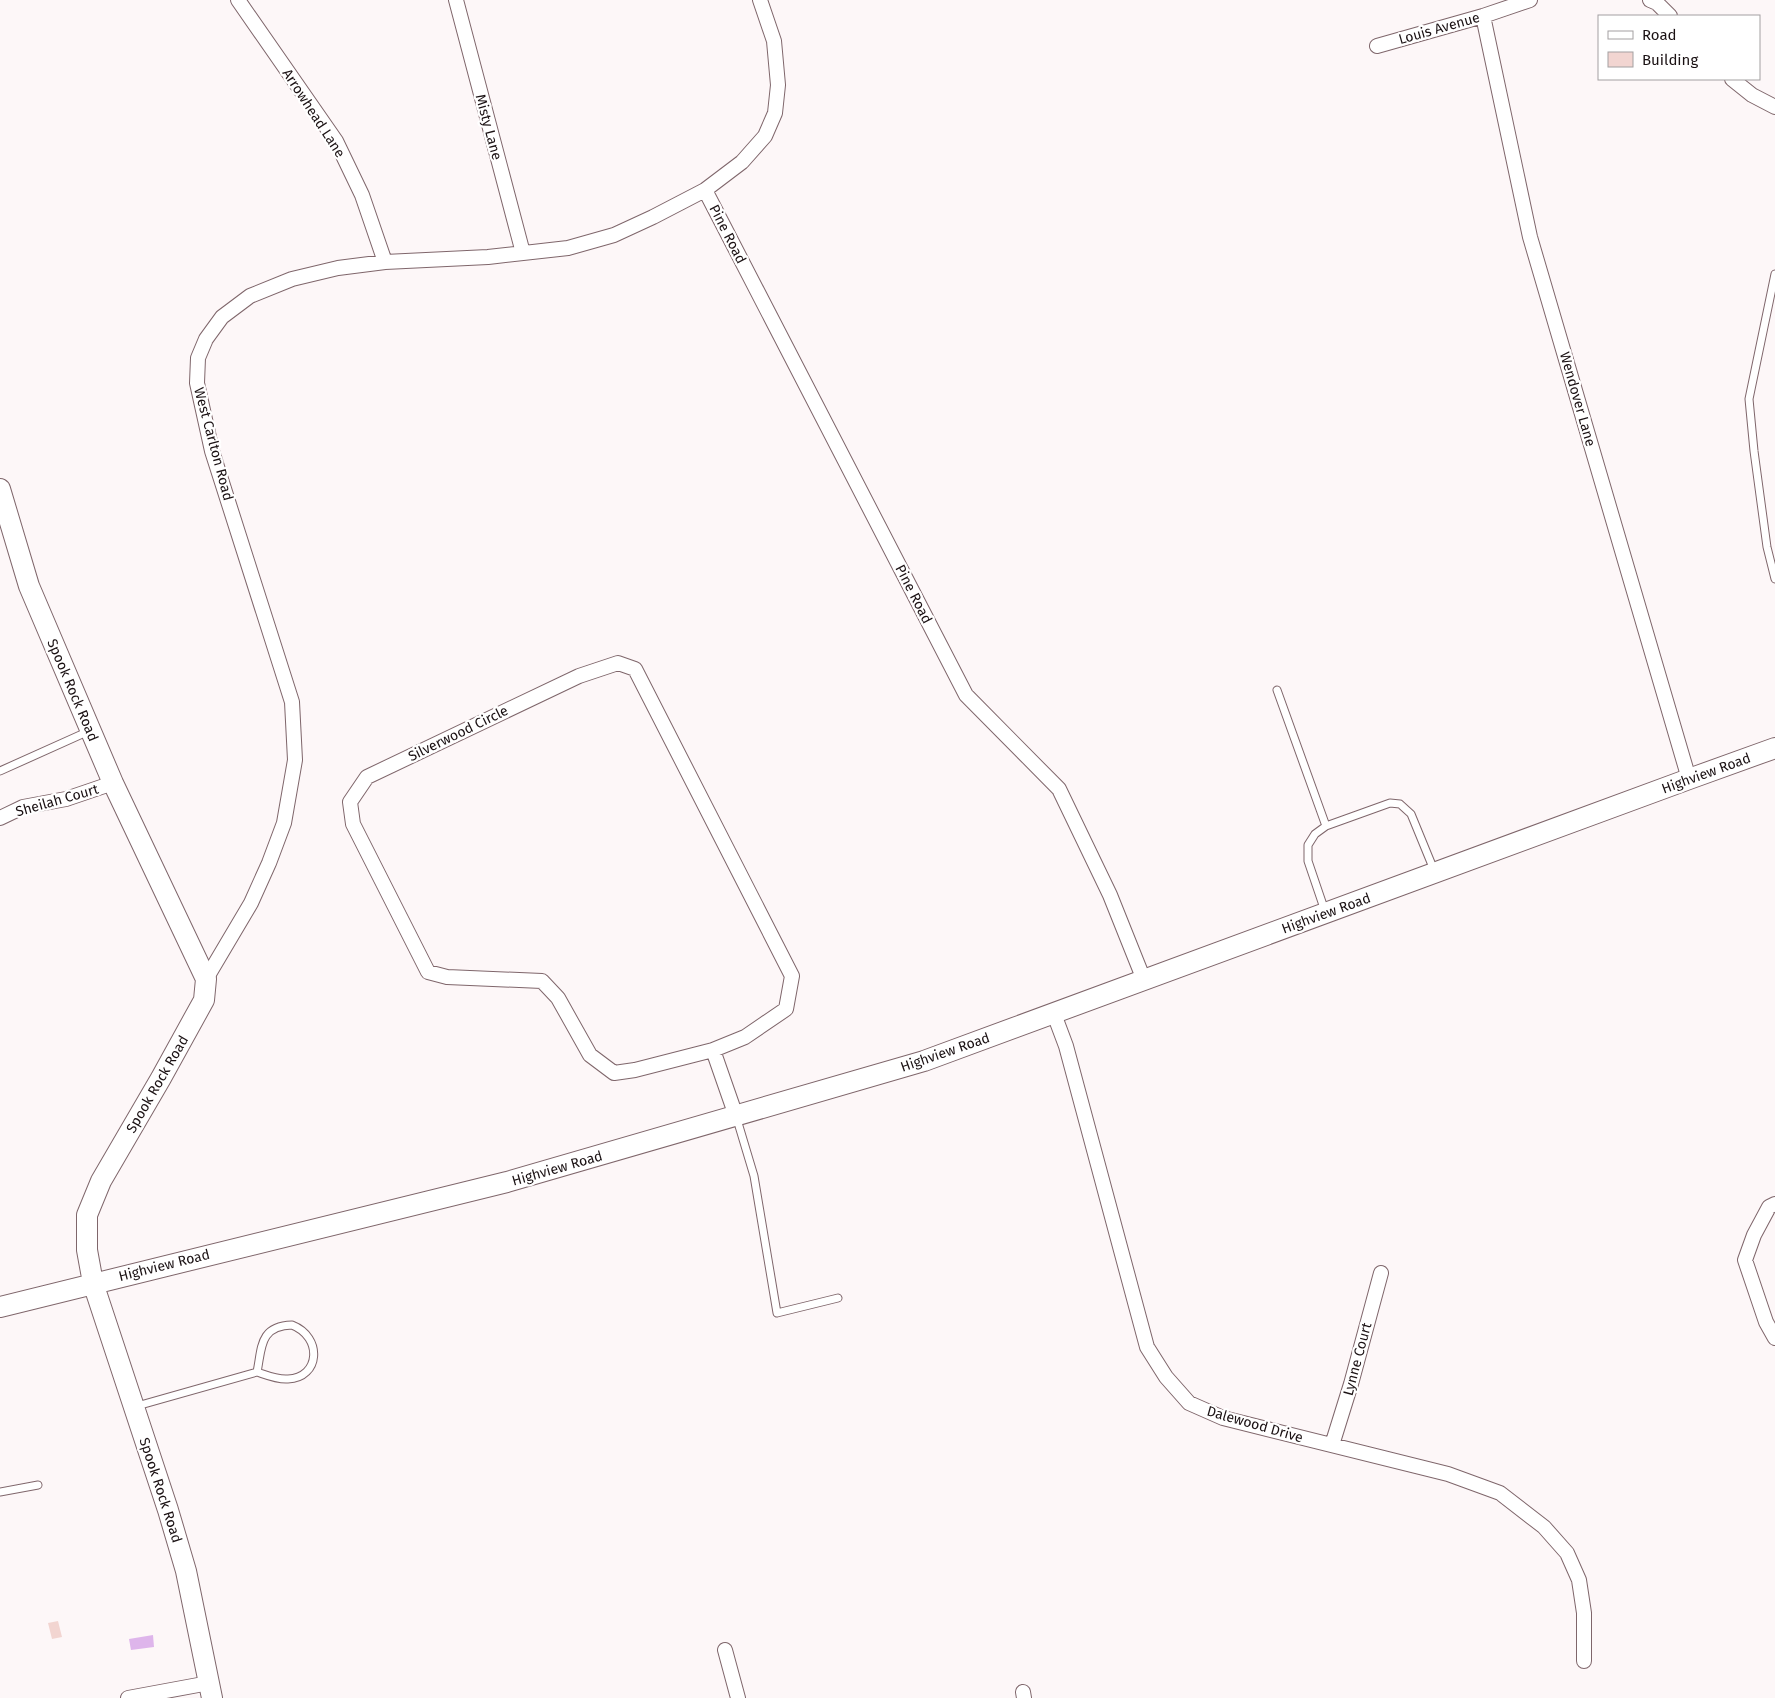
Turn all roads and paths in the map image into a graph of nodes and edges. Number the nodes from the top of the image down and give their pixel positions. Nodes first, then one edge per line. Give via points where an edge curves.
1 (238, 0) edge
2 (456, 0) edge
3 (760, 0) edge
4 (1530, 0) edge
5 (1650, 0) edge
6 (1669, 15) edge
7 (1483, 16) junction
8 (1376, 46) dead end
9 (1733, 80) edge
10 (1775, 107) edge
11 (705, 190) junction
12 (523, 253) junction
13 (385, 262) junction
14 (1775, 274) edge
15 (1, 493) edge
16 (1775, 579) edge
17 (1277, 690) dead end
18 (90, 731) junction
19 (1775, 748) edge
20 (0, 771) edge
21 (1689, 778) junction
22 (114, 783) junction
23 (0, 818) edge
24 (1326, 826) junction
25 (1435, 873) junction
26 (1326, 913) junction
27 (206, 978) junction
28 (1144, 980) junction
29 (1054, 1014) junction
30 (713, 1050) junction
31 (736, 1116) junction
32 (1775, 1204) edge
33 (1381, 1273) dead end
34 (93, 1283) junction
35 (838, 1298) dead end
36 (0, 1307) edge
37 (1775, 1338) edge
38 (257, 1372) junction
39 (134, 1406) junction
40 (1332, 1445) junction
41 (38, 1485) dead end
42 (0, 1492) edge
43 (725, 1650) dead end
44 (1584, 1661) dead end
45 (210, 1691) edge
46 (128, 1698) edge
47 (738, 1698) edge

1 - 13 street, Arrowhead Lane via 336,141 362,195
2 - 12 street, Misty Lane
3 - 11 street, West Carlton Road via 774,41 778,84 775,114 765,136 742,162
4 - 7 street, Louis Avenue
5 - 6 street
7 - 8 street, Louis Avenue
7 - 21 street, Wendover Lane via 1530,237
9 - 10 street
11 - 12 street, West Carlton Road via 614,234 568,248
11 - 28 street, Pine Road via 966,695 1059,789 1110,895
12 - 13 street, West Carlton Road
13 - 27 street, West Carlton Road via 338,268 292,279 250,296 222,317 206,339 198,358 197,383 212,451 292,702 295,760 284,823 269,862 251,903
14 - 16 lane via 1749,399 1765,537
15 - 18 street, Spook Rock Road via 29,586
17 - 24 lane
18 - 20 lane
18 - 22 street, Spook Rock Road
19 - 21 street, Highview Road
21 - 25 street, Highview Road
22 - 23 street, Sheilah Court via 66,799 23,806
22 - 27 street, Spook Rock Road
24 - 25 lane via 1390,803 1400,804 1411,814
24 - 26 lane via 1314,834 1308,845 1308,861
25 - 26 street, Highview Road
26 - 28 street, Highview Road
27 - 34 street, Spook Rock Road via 204,1000 101,1182 87,1215 87,1250
28 - 29 street, Highview Road
29 - 31 street, Highview Road via 924,1061
29 - 40 street, Dalewood Drive via 1066,1046 1147,1347 1166,1377 1189,1403 1223,1418
30 - 30 street, Silverwood Circle via 746,1037 786,1009 792,976 635,669 618,664 579,676 367,777 350,802 354,824 428,972 447,977 542,981 558,998 590,1055 614,1073
30 - 31 street
31 - 34 street, Highview Road via 507,1182
31 - 35 lane via 754,1176 777,1313
32 - 37 street via 1769,1206 1764,1214 1745,1260 1766,1322
33 - 40 street, Lynne Court
34 - 36 street, Highview Road
34 - 39 street, Spook Rock Road
38 - 38 lane via 288,1380 303,1374 313,1360 314,1351 307,1334 300,1328 282,1326 266,1335
38 - 39 lane
39 - 45 street, Spook Rock Road via 186,1571
40 - 44 street, Dalewood Drive via 1448,1474 1500,1493 1544,1527 1567,1553 1579,1580 1584,1613
41 - 42 lane
43 - 47 street
45 - 46 street

